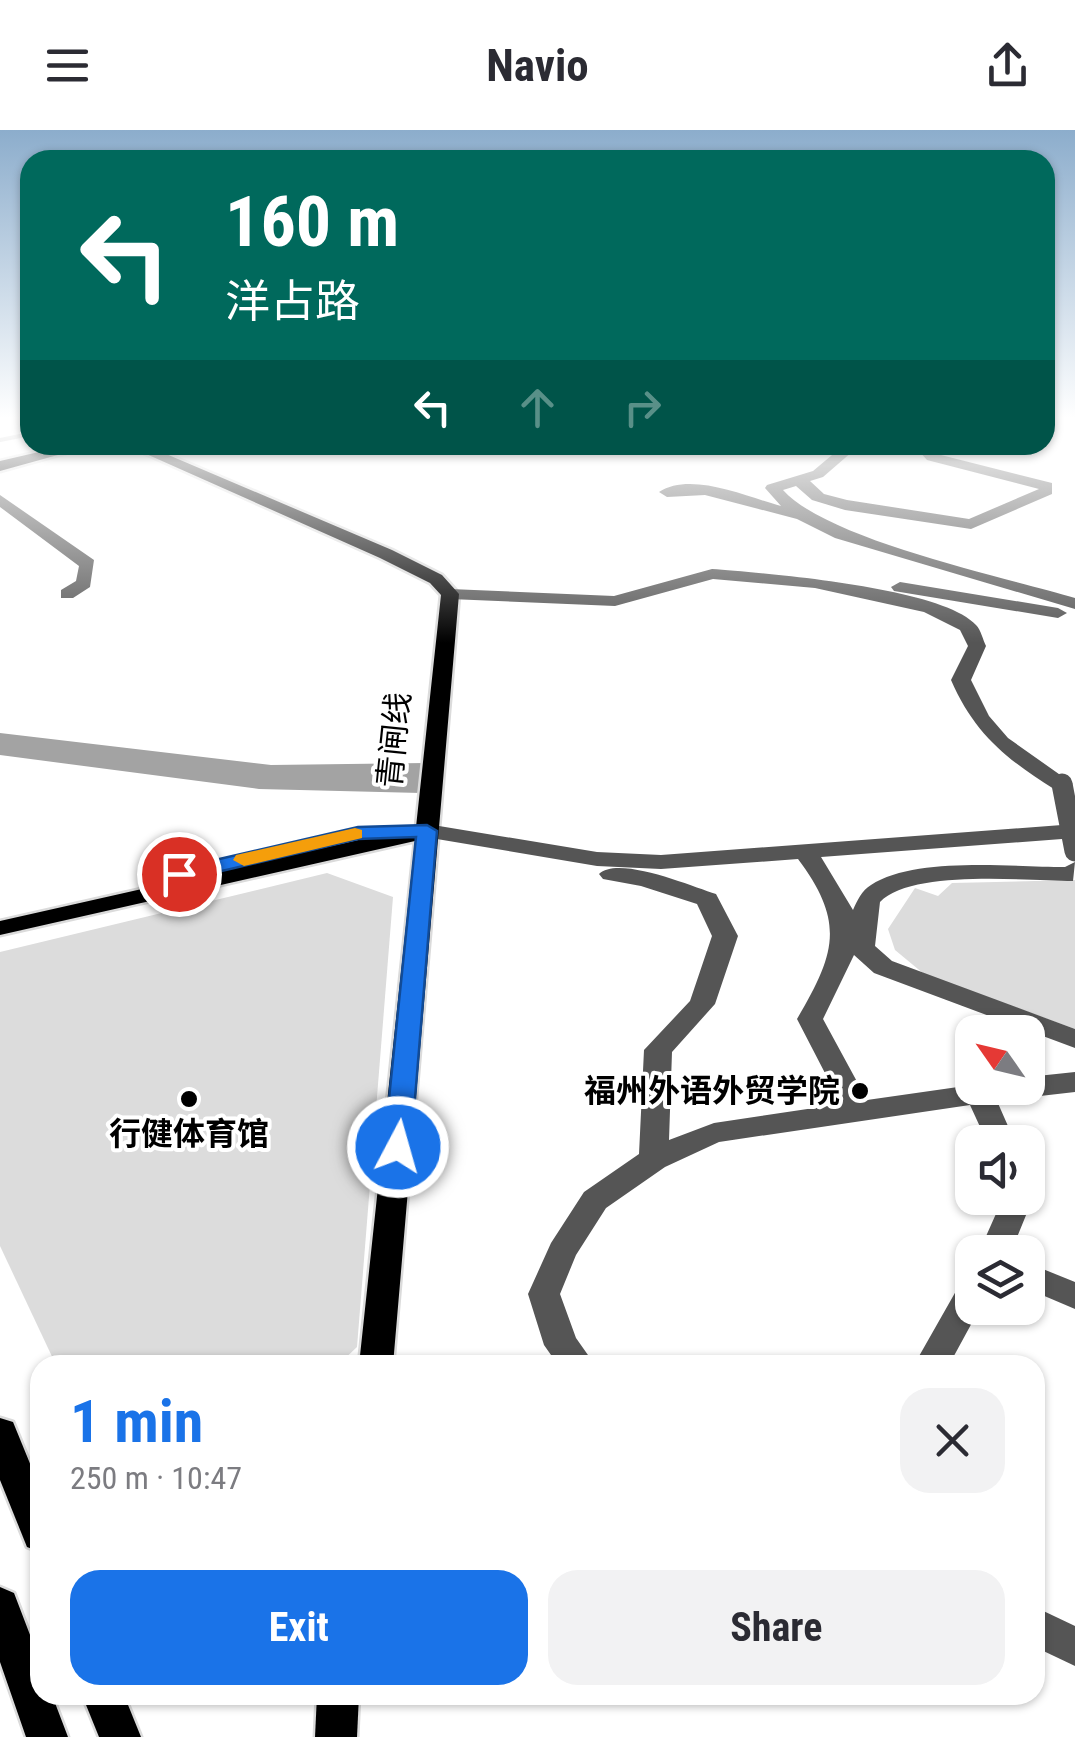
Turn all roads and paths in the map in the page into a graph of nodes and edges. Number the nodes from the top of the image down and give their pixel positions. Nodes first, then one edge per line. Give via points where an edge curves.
1 (245, 493) edge
2 (715, 493) edge
3 (776, 493) edge
4 (814, 493) edge
5 (1039, 493) edge
6 (730, 495) joint
7 (0, 500) edge
8 (808, 519) junction
9 (815, 583) junction
10 (67, 594) dead end
11 (450, 594) junction
12 (1075, 604) edge
13 (1075, 617) edge
14 (427, 831) junction
15 (1075, 831) edge
16 (484, 842) junction
17 (1075, 851) edge
18 (805, 852) junction
19 (1075, 870) edge
20 (0, 915) edge
21 (0, 928) edge
22 (1075, 1039) edge
23 (1075, 1082) edge
24 (1045, 1085) edge
25 (955, 1096) edge
26 (858, 1110) junction
27 (654, 1159) junction
28 (1045, 1283) edge
29 (1075, 1296) edge
30 (955, 1323) edge
31 (377, 1355) edge
32 (570, 1355) edge
33 (937, 1355) edge
34 (0, 1433) edge
35 (30, 1509) edge
36 (0, 1606) edge
37 (1045, 1631) edge
38 (1075, 1647) edge
39 (30, 1688) edge
40 (36, 1705) edge
41 (107, 1705) edge
42 (338, 1705) edge
43 (48, 1737) edge
44 (120, 1737) edge
45 (336, 1737) edge

1 - 11 main road via 386,554 436,579
2 - 6 street
3 - 8 street
4 - 5 street via 845,505 972,524
6 - 8 street
7 - 10 street via 88,564 84,584
8 - 12 street
9 - 11 street via 712,574 615,601
9 - 13 street via 921,588
9 - 17 street, bridge via 930,608 968,627 977,646 961,680 978,722 1002,746 1062,784
11 - 14 main road, 青闸线
14 - 16 street
14 - 20 main road via 358,833
14 - 21 main road
14 - 31 main road, 青闸线
15 - 18 street
16 - 18 street via 661,862
16 - 27 street via 486,856 645,879 708,899 725,936 702,1004 658,1050
18 - 26 street via 835,888 847,935 834,978 810,1019
19 - 22 street via 905,878 878,891 862,912 862,948 883,967
23 - 24 street
25 - 26 street
26 - 27 street via 714,1133
27 - 32 street via 595,1200 562,1252 544,1294
28 - 29 street
30 - 33 street
34 - 35 main road
36 - 39 main road
37 - 38 street
40 - 43 main road
41 - 44 main road
42 - 45 main road

